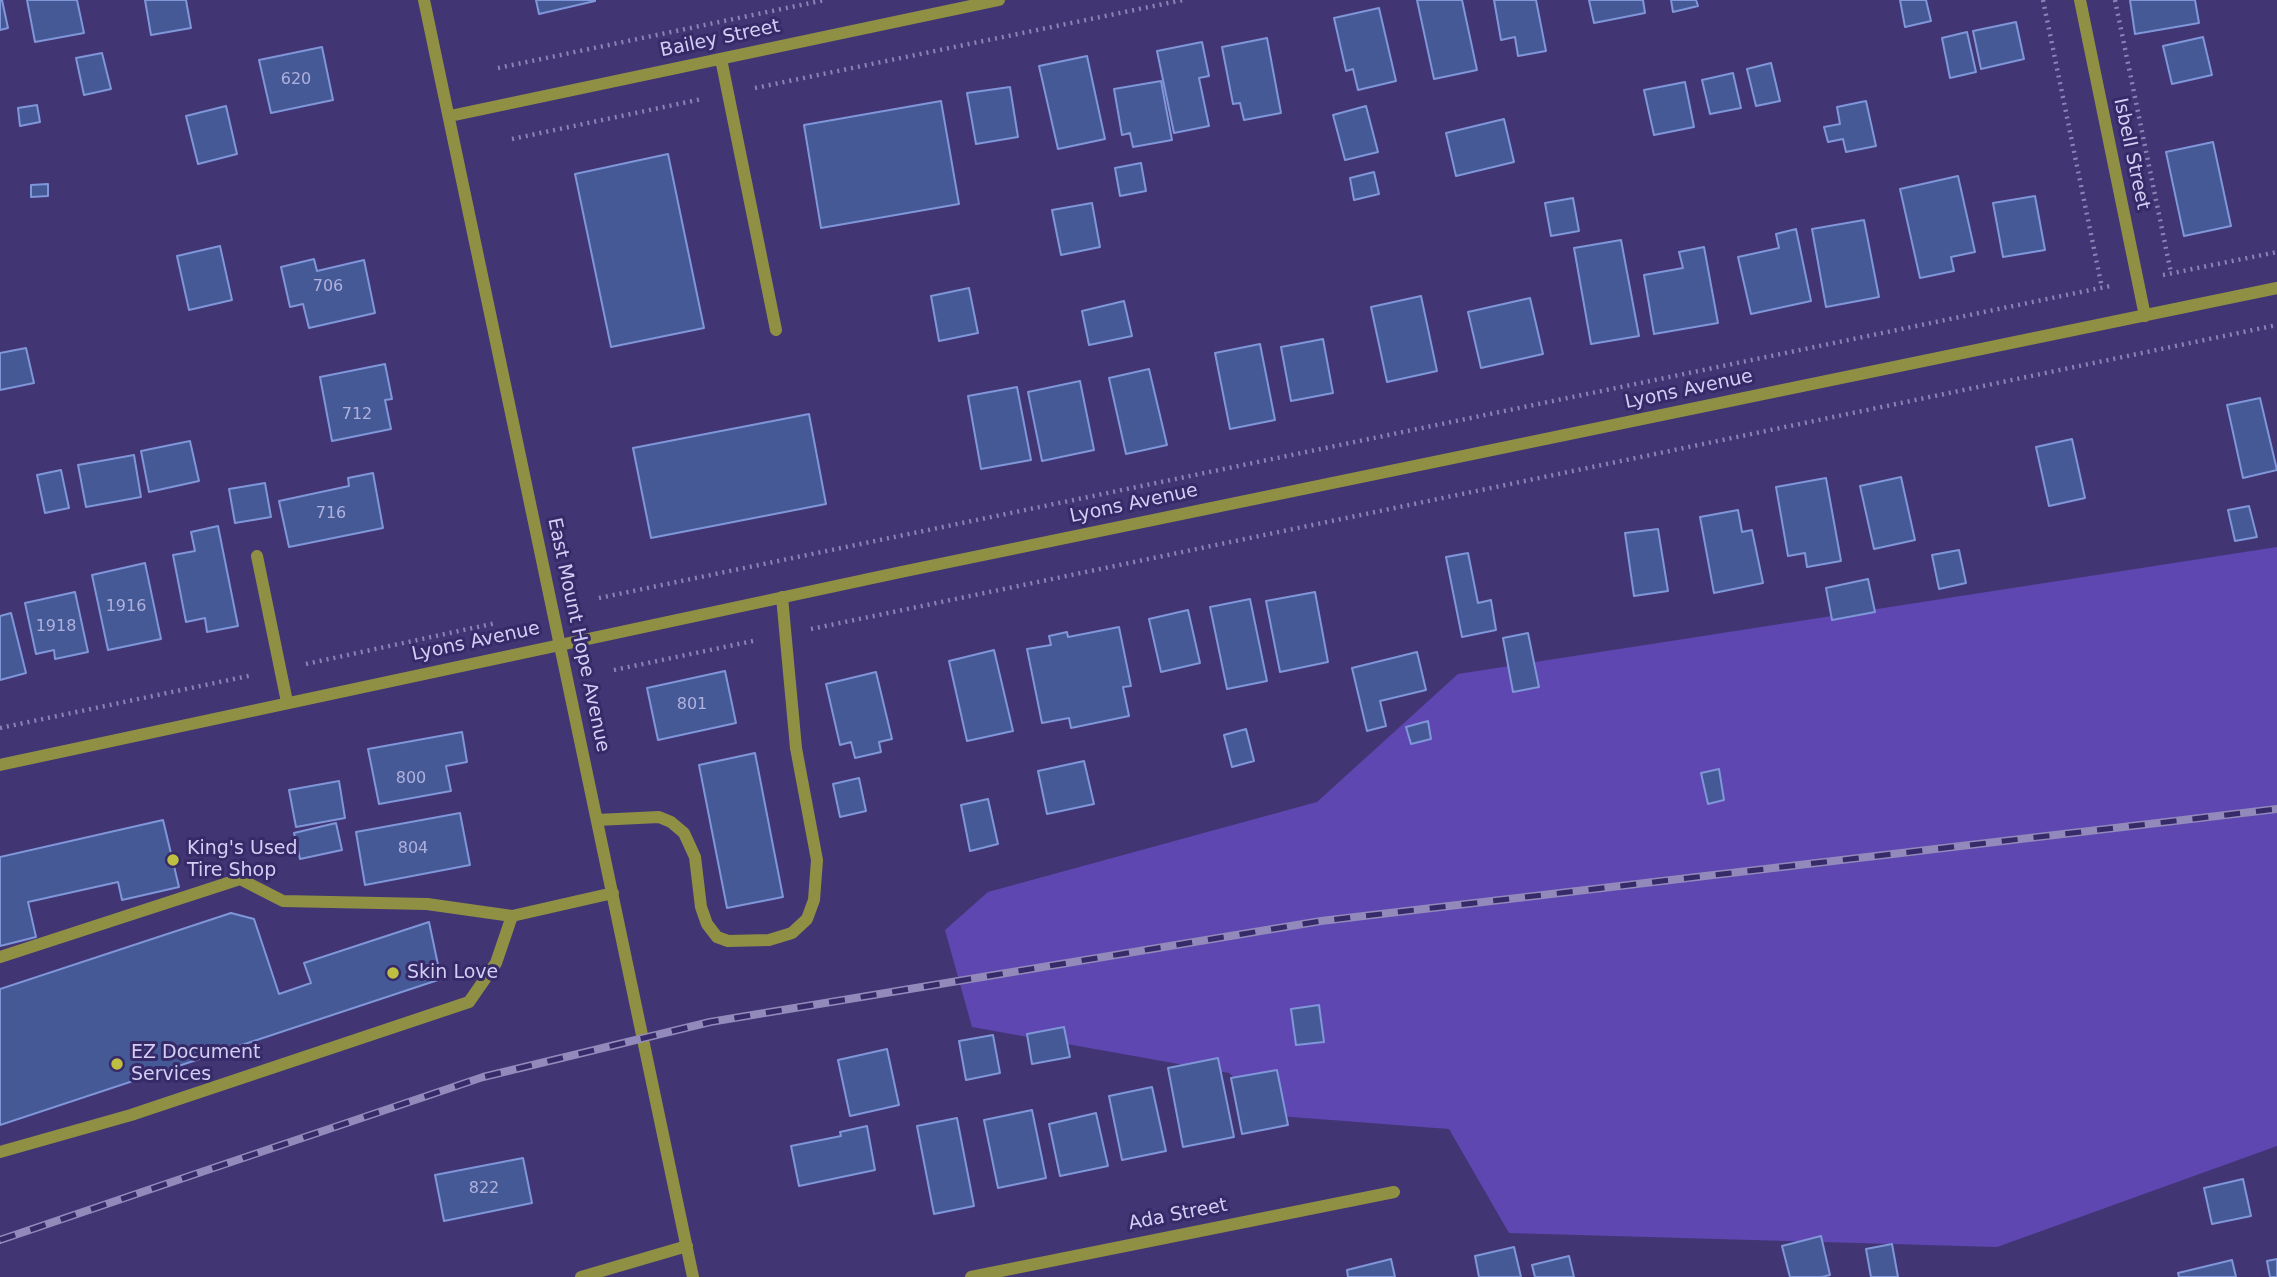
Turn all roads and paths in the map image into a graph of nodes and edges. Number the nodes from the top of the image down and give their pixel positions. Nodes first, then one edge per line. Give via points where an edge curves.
1 (424, 0) edge
2 (825, 0) edge
3 (999, 0) edge
4 (1183, 0) edge
5 (2043, 0) edge
6 (2080, 0) edge
7 (2115, 0) edge
8 (721, 59) junction
9 (498, 68) dead end
10 (728, 94) junction
11 (450, 116) junction
12 (512, 139) dead end
13 (2277, 252) edge
14 (2171, 274) junction
15 (2138, 280) junction
16 (2102, 288) junction
17 (2277, 288) edge
18 (2179, 309) junction
19 (2145, 316) junction
20 (2277, 325) edge
21 (776, 330) dead end
22 (2186, 344) junction
23 (257, 556) dead end
24 (782, 597) junction
25 (599, 598) dead end
26 (496, 623) dead end
27 (785, 634) junction
28 (560, 644) junction
29 (280, 669) junction
30 (614, 670) dead end
31 (288, 702) junction
32 (0, 728) edge
33 (0, 765) edge
34 (597, 820) junction
35 (612, 894) junction
36 (512, 916) junction
37 (0, 957) edge
38 (0, 1152) edge
39 (1394, 1192) dead end
40 (687, 1247) junction
41 (581, 1277) edge
42 (693, 1277) edge
43 (971, 1277) edge

1 - 11 street, East Mount Hope Avenue
2 - 9 path
3 - 8 street, Bailey Street
4 - 10 path
5 - 16 path
6 - 15 street, Isbell Street
7 - 14 path
8 - 10 street
8 - 11 street, Bailey Street
10 - 12 path
10 - 21 street
11 - 28 street, East Mount Hope Avenue
13 - 14 path
14 - 15 path
14 - 18 path
15 - 16 path
15 - 19 street, Isbell Street
16 - 25 path
17 - 18 street, Lyons Avenue
18 - 19 street, Lyons Avenue
18 - 22 path
19 - 24 street, Lyons Avenue
20 - 22 path
22 - 27 path
23 - 29 street
24 - 27 street
24 - 28 street, Lyons Avenue
26 - 29 path
27 - 30 path
27 - 34 street via 796,748 817,860 814,900 807,919 792,933 769,940 717,937 701,907 695,857 684,833 659,817
28 - 31 street, Lyons Avenue
28 - 34 street, East Mount Hope Avenue
29 - 31 street
29 - 32 path
31 - 33 street, Lyons Avenue
34 - 35 street, East Mount Hope Avenue
35 - 36 street
35 - 40 street, East Mount Hope Avenue
36 - 37 street via 427,904 283,901 240,879
36 - 38 street via 496,962 469,1002 131,1115
39 - 43 street, Ada Street
40 - 41 street
40 - 42 street, East Mount Hope Avenue

